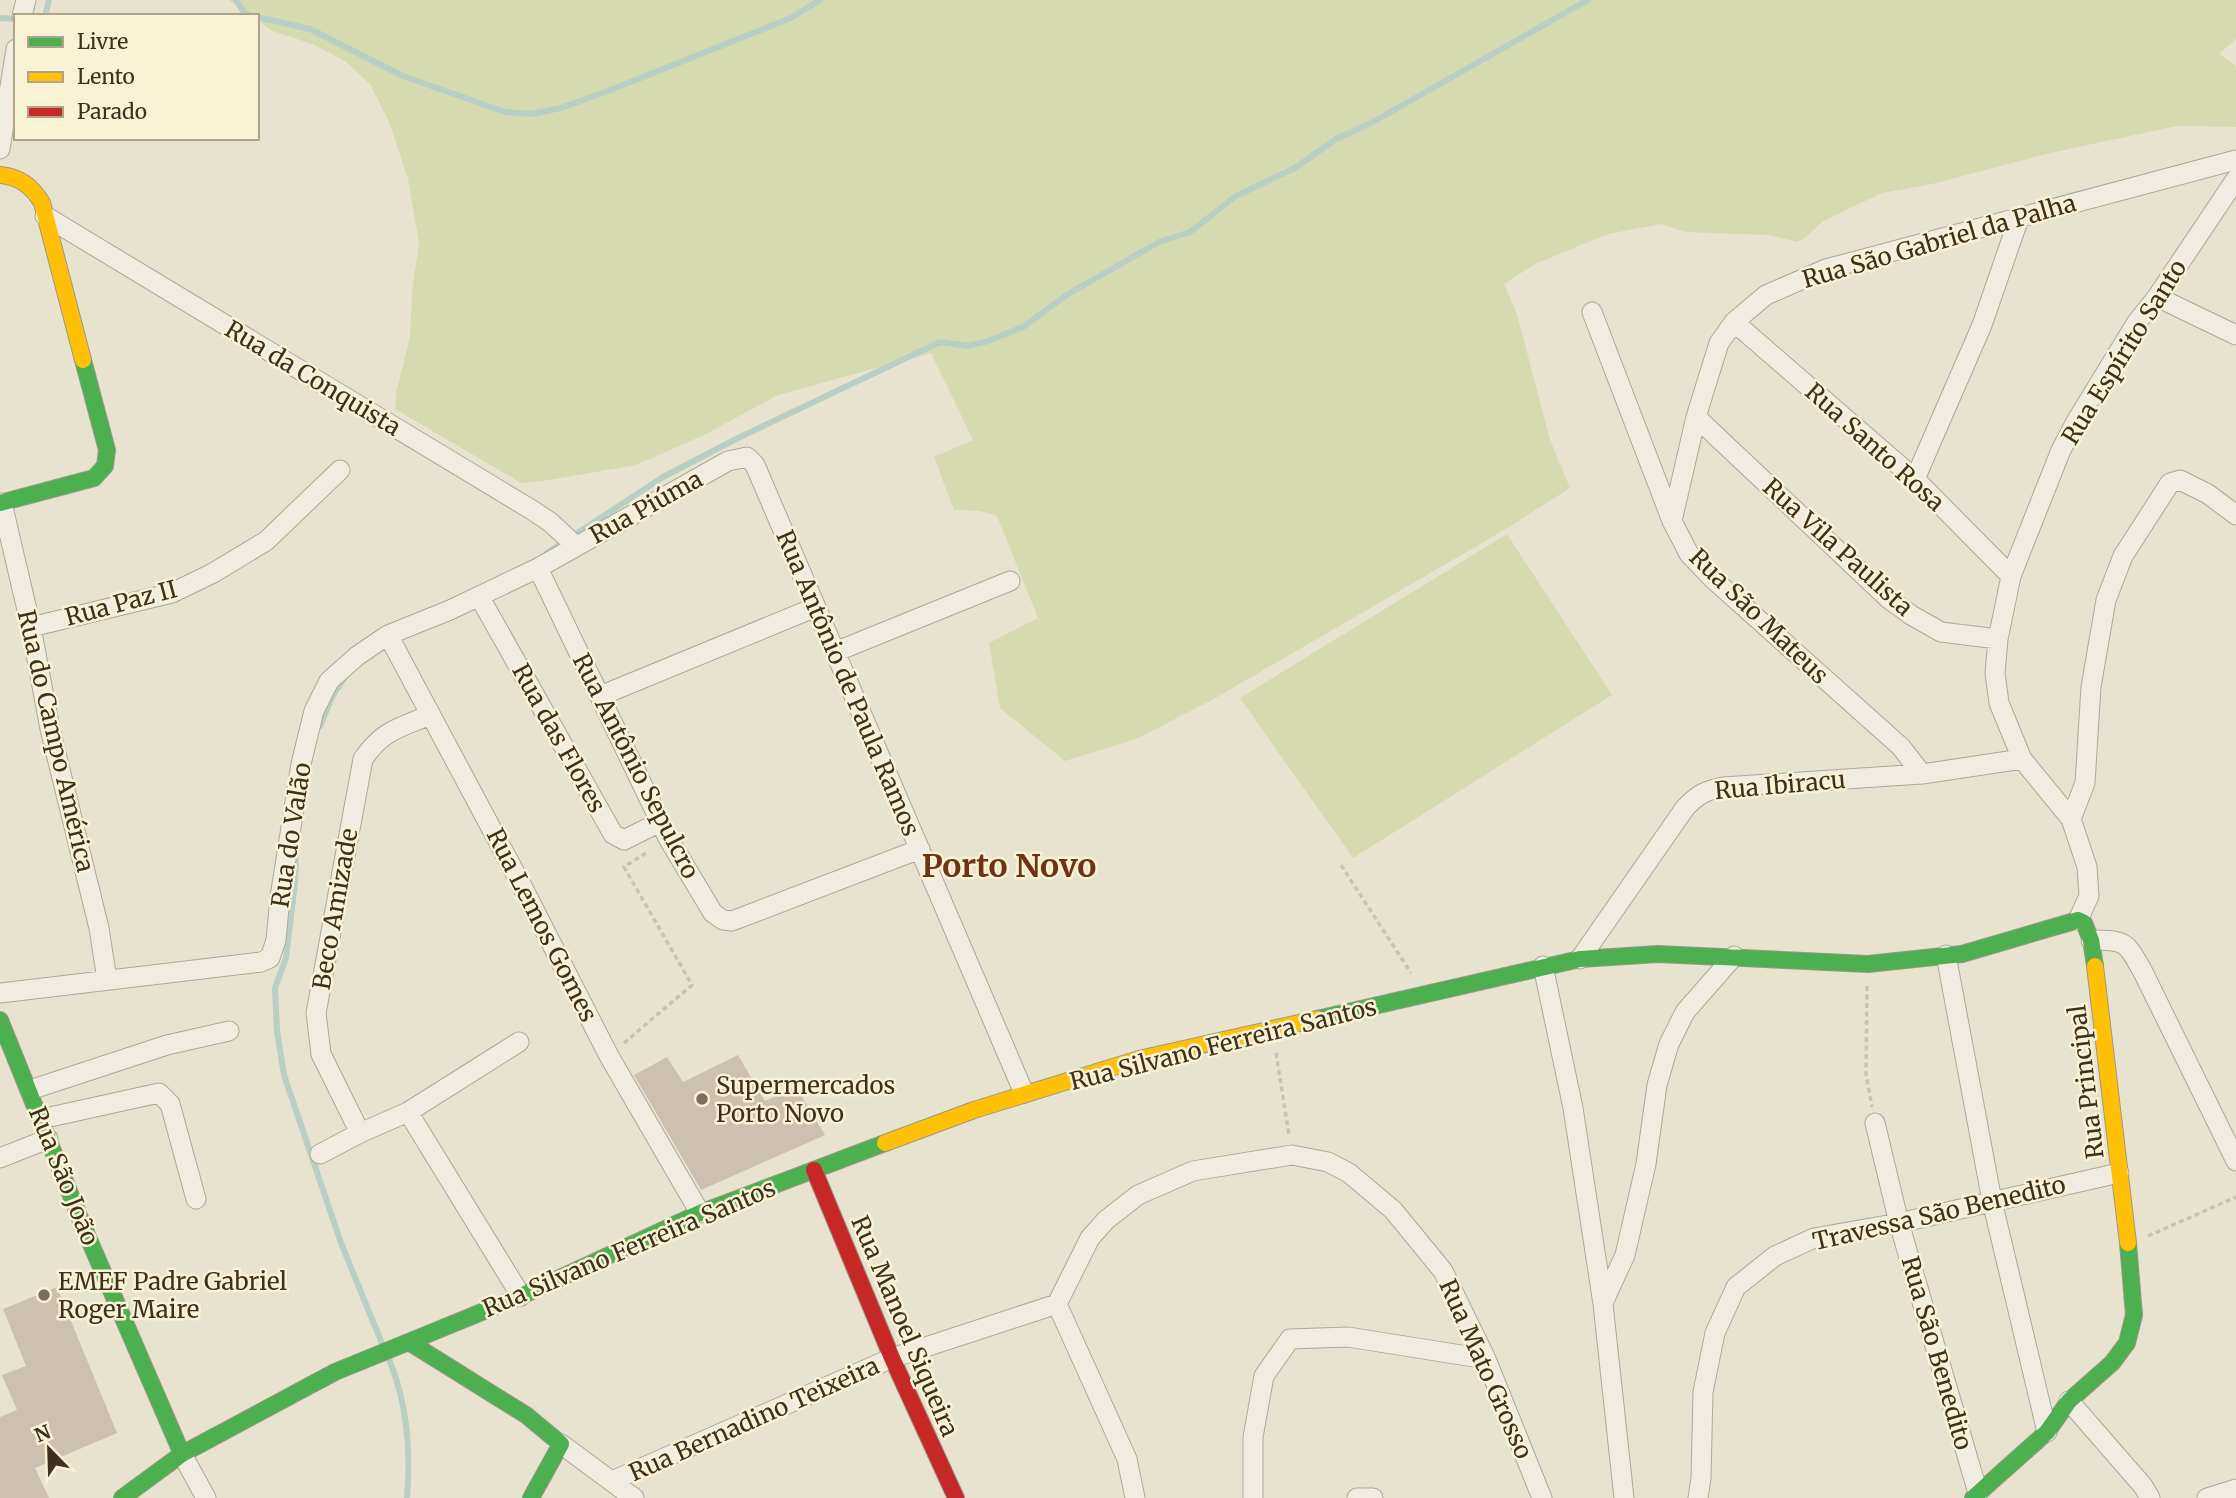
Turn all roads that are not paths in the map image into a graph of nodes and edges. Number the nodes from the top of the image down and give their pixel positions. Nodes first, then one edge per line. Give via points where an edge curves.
1 (14, 62) edge
2 (0, 149) edge
3 (2236, 160) edge
4 (0, 176) edge
5 (2236, 179) edge
6 (2230, 201) edge
7 (45, 216) junction
8 (2019, 218) junction
9 (2157, 297) junction
10 (1592, 312) dead end
11 (1734, 322) junction
12 (2236, 335) edge
13 (1696, 417) junction
14 (755, 465) joint
15 (340, 470) dead end
16 (1915, 479) junction
17 (1, 503) edge
18 (2236, 514) edge
19 (1672, 520) junction
20 (576, 546) junction
21 (538, 568) junction
22 (2011, 576) junction
23 (1010, 581) dead end
24 (480, 596) junction
25 (816, 607) junction
26 (31, 627) junction
27 (388, 635) junction
28 (1998, 639) junction
29 (835, 652) junction
30 (600, 696) junction
31 (430, 715) junction
32 (2022, 759) junction
33 (1922, 774) junction
34 (2071, 819) junction
35 (664, 830) junction
36 (920, 849) junction
37 (2078, 920) junction
38 (2091, 940) junction
39 (1946, 955) junction
40 (1734, 957) junction
41 (1580, 959) junction
42 (1543, 966) junction
43 (107, 980) junction
44 (0, 993) edge
45 (0, 1020) edge
46 (229, 1031) dead end
47 (519, 1042) dead end
48 (30, 1090) junction
49 (1024, 1093) junction
50 (408, 1112) junction
51 (41, 1119) junction
52 (1875, 1123) road end
53 (360, 1133) junction
54 (48, 1139) junction
55 (320, 1154) dead end
56 (0, 1158) edge
57 (2236, 1161) edge
58 (814, 1170) junction
59 (2119, 1173) junction
60 (196, 1199) dead end
61 (1992, 1201) junction
62 (699, 1213) junction
63 (1899, 1223) junction
64 (521, 1296) junction
65 (1057, 1304) junction
66 (1603, 1304) junction
67 (409, 1342) junction
68 (892, 1358) junction
69 (1486, 1359) junction
70 (2069, 1401) junction
71 (2047, 1432) junction
72 (561, 1444) junction
73 (182, 1454) junction
74 (612, 1481) junction
75 (2236, 1489) edge
76 (1975, 1495) edge
77 (122, 1498) edge
78 (206, 1498) edge
79 (531, 1498) edge
80 (634, 1498) edge
81 (956, 1498) edge
82 (1135, 1498) edge
83 (1253, 1498) edge
84 (1357, 1498) edge
85 (1373, 1498) edge
86 (1542, 1498) edge
87 (1624, 1498) edge
88 (1698, 1498) edge
89 (2150, 1498) edge
90 (2207, 1498) edge

1 - 2 street
3 - 8 street, Rua São Gabriel da Palha
4 - 7 street via 11,176 29,186
5 - 6 street, Rua Espírito Santo
6 - 9 street, Rua Espírito Santo
7 - 17 street via 108,460 94,478
7 - 20 street, Rua da Conquista via 533,510
8 - 11 street, Rua São Gabriel da Palha via 1826,269 1766,295
8 - 16 street via 1982,325
9 - 12 street
9 - 22 street, Rua Espírito Santo via 2061,450
10 - 19 street, Rua São Mateus
11 - 13 street, Rua São Gabriel da Palha via 1719,343
11 - 16 street, Rua Santo Rosa
13 - 19 street, Rua São Gabriel da Palha
13 - 28 street, Rua Vila Paulista via 1889,599 1941,632
14 - 20 street, Rua Piúma via 747,457 729,461
14 - 25 street, Rua Antônio de Paula Ramos
15 - 26 street, Rua Paz II via 266,541 213,573 172,593
16 - 22 street, Rua Santo Rosa
17 - 26 street, Rua do Campo América
18 - 34 street via 2180,480 2170,483 2123,556 2106,600 2091,687 2085,783
19 - 33 street, Rua São Mateus via 1689,554 1713,579 1901,747
20 - 21 street, Rua Piúma
21 - 24 street, Rua do Valão
21 - 30 street, Rua Antônio Sepulcro
22 - 28 street, Rua Espírito Santo
23 - 29 street
24 - 27 street, Rua do Valão
24 - 35 street, Rua das Flores via 613,834 624,840
25 - 29 street, Rua Antônio de Paula Ramos
25 - 30 street
26 - 43 street, Rua do Campo América
27 - 31 street, Rua Lemos Gomes
27 - 43 street, Rua do Valão via 329,681 314,710 270,958
28 - 32 street, Rua Espírito Santo via 1998,703
29 - 36 street, Rua Antônio de Paula Ramos
30 - 35 street, Rua Antônio Sepulcro
31 - 53 street, Beco Amizade via 386,733 363,759 316,1013 321,1054
31 - 62 street, Rua Lemos Gomes via 609,1056
32 - 33 street, Rua Ibiracu
32 - 34 street, Rua Espírito Santo
33 - 41 street, Rua Ibiracu via 1706,790 1685,808
34 - 37 street, Rua Espírito Santo via 2087,867 2089,896
35 - 36 street, Rua Antônio Sepulcro via 713,914 732,921
36 - 49 street, Rua Antônio de Paula Ramos
37 - 38 street, Rua Principal
37 - 39 street, Rua Silvano Ferreira Santos
38 - 57 street via 2118,940 2129,947
38 - 59 street, Rua Principal
39 - 40 street, Rua Silvano Ferreira Santos via 1867,964
39 - 61 street
40 - 41 street, Rua Silvano Ferreira Santos via 1658,954
40 - 66 street via 1685,1012 1669,1044 1625,1255
41 - 42 street, Rua Silvano Ferreira Santos
42 - 49 street, Rua Silvano Ferreira Santos via 1139,1059
42 - 66 street via 1573,1108
43 - 44 street, Rua do Valão
45 - 48 street, Rua São João
46 - 48 street, Rua São João via 167,1045
47 - 50 street
48 - 51 street, Rua São João
49 - 58 street, Rua Silvano Ferreira Santos
50 - 53 street
50 - 64 street
51 - 54 street, Rua São João
51 - 60 street via 159,1093 170,1104
52 - 63 street, Rua São Benedito
53 - 55 street
54 - 56 street
54 - 73 street, Rua São João
58 - 62 street, Rua Silvano Ferreira Santos
58 - 68 street, Rua Manoel Siqueira
59 - 61 street, Travessa São Benedito
59 - 70 street, Rua Principal via 2134,1315 2127,1343 2112,1363
61 - 63 street, Travessa São Benedito
61 - 71 street
62 - 64 street, Rua Silvano Ferreira Santos
63 - 76 street, Rua São Benedito
63 - 88 street, Travessa São Benedito via 1814,1238 1775,1256 1736,1287 1715,1333 1703,1392
64 - 67 street, Rua Silvano Ferreira Santos
65 - 68 street, Rua Bernadino Teixeira
65 - 69 street, Rua Mato Grosso via 1090,1238 1138,1195 1194,1171 1304,1155 1349,1173 1393,1210 1443,1271
65 - 82 street via 1127,1459
66 - 87 street
67 - 72 street via 526,1415
67 - 73 street, Rua Silvano Ferreira Santos via 335,1372
68 - 74 street, Rua Bernadino Teixeira
68 - 81 street, Rua Manoel Siqueira
69 - 83 street via 1348,1337 1290,1339 1264,1376 1253,1437
69 - 86 street, Rua Mato Grosso
70 - 71 street, Rua Principal
70 - 89 street
71 - 76 street, Rua Principal
72 - 74 street
72 - 79 street
73 - 77 street, Rua Silvano Ferreira Santos
73 - 78 street
74 - 80 street
75 - 90 street
84 - 85 street

